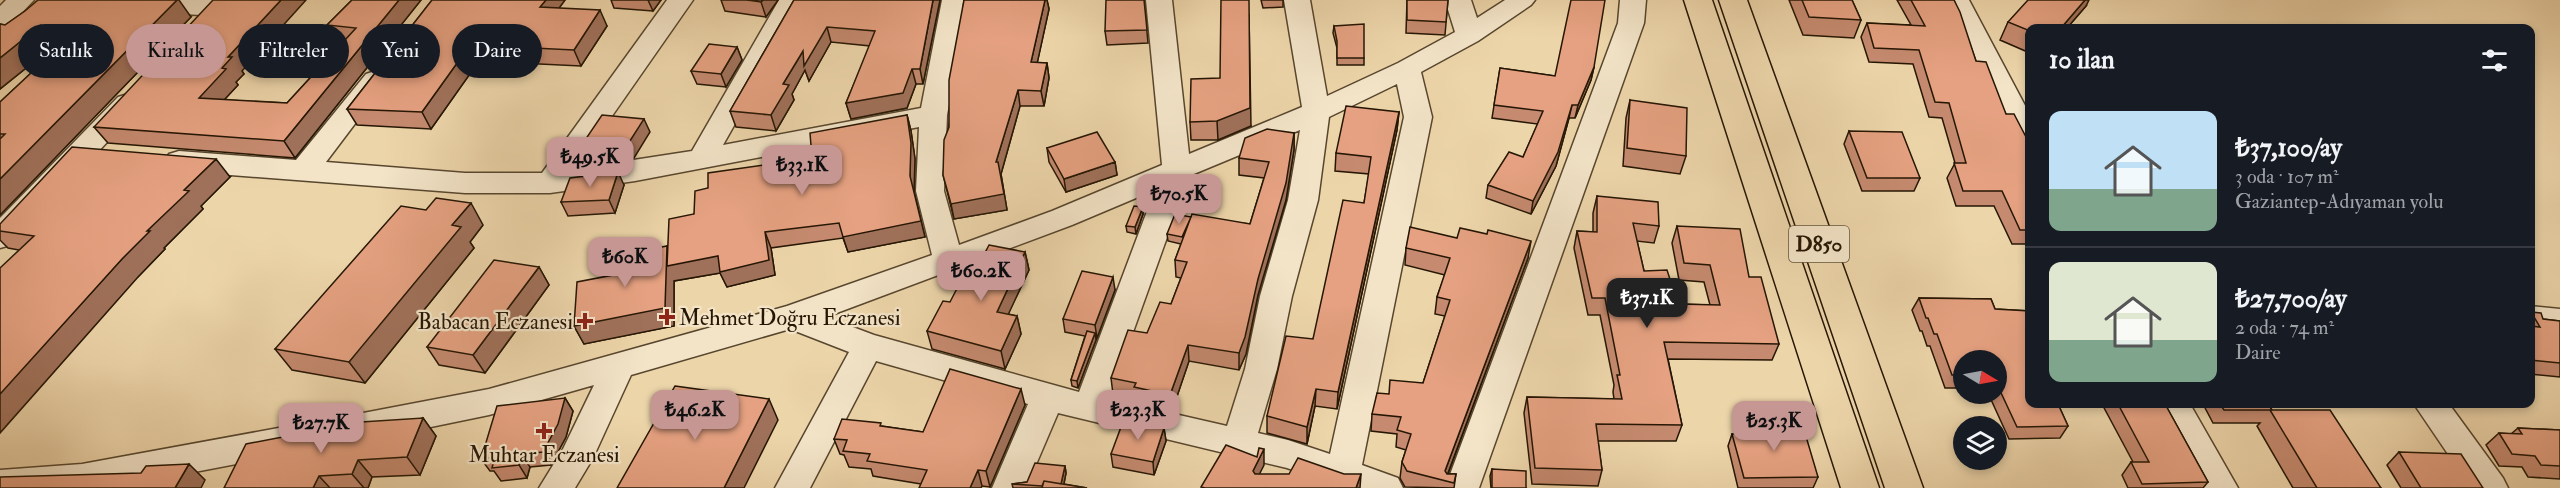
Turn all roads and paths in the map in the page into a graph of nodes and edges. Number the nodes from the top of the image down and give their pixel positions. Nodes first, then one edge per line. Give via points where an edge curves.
1 (21, 0) edge
2 (84, 0) edge
3 (680, 0) edge
4 (792, 0) edge
5 (955, 0) edge
6 (1159, 0) edge
7 (1297, 0) edge
8 (1458, 0) edge
9 (1522, 0) edge
10 (1633, 0) edge
11 (1698, 0) edge
12 (1733, 0) edge
13 (1956, 0) edge
14 (117, 1) edge
15 (221, 4) edge
16 (0, 20) edge
17 (202, 24) edge
18 (1469, 35) junction
19 (1407, 69) junction
20 (376, 78) edge
21 (145, 85) edge
22 (1316, 112) junction
23 (933, 115) junction
24 (2025, 132) edge
25 (81, 153) junction
26 (116, 156) edge
27 (702, 157) junction
28 (151, 159) edge
29 (304, 170) junction
30 (1177, 171) junction
31 (550, 183) junction
32 (0, 237) edge
33 (948, 259) junction
34 (791, 316) junction
35 (2535, 318) edge
36 (2560, 321) edge
37 (868, 346) junction
38 (619, 366) junction
39 (1048, 396) junction
40 (1089, 408) junction
41 (2175, 408) edge
42 (2434, 408) edge
43 (1238, 443) junction
44 (1343, 473) junction
45 (0, 485) edge
46 (556, 488) edge
47 (792, 488) edge
48 (1009, 488) edge
49 (1386, 488) edge
50 (1462, 488) edge
51 (1860, 488) edge
52 (1904, 488) edge
53 (2221, 488) edge
54 (2491, 488) edge

1 - 16 street
2 - 14 street
3 - 31 street
4 - 27 street
5 - 23 street
6 - 30 street
7 - 22 street
8 - 18 street
9 - 18 street
10 - 50 street via 1631,23
11 - 51 highway, D850
12 - 52 highway, D850
13 - 24 street
14 - 15 street
15 - 17 street
18 - 19 street
19 - 22 street
19 - 44 street via 1418,117
20 - 29 street
21 - 25 street
22 - 30 street
22 - 43 street via 1303,200 1275,296 1261,369
23 - 27 street
23 - 33 street via 930,191
25 - 26 street
25 - 32 street
27 - 31 street
28 - 29 street
29 - 31 street via 465,183
30 - 33 street
30 - 40 street
33 - 34 street
34 - 37 street
34 - 38 street
35 - 36 street
37 - 39 street
37 - 47 street
38 - 45 street via 489,402 82,479
38 - 46 street via 576,458
39 - 40 street
39 - 48 street
40 - 43 street
41 - 53 street
42 - 54 street
43 - 44 street via 1282,467
44 - 49 street

